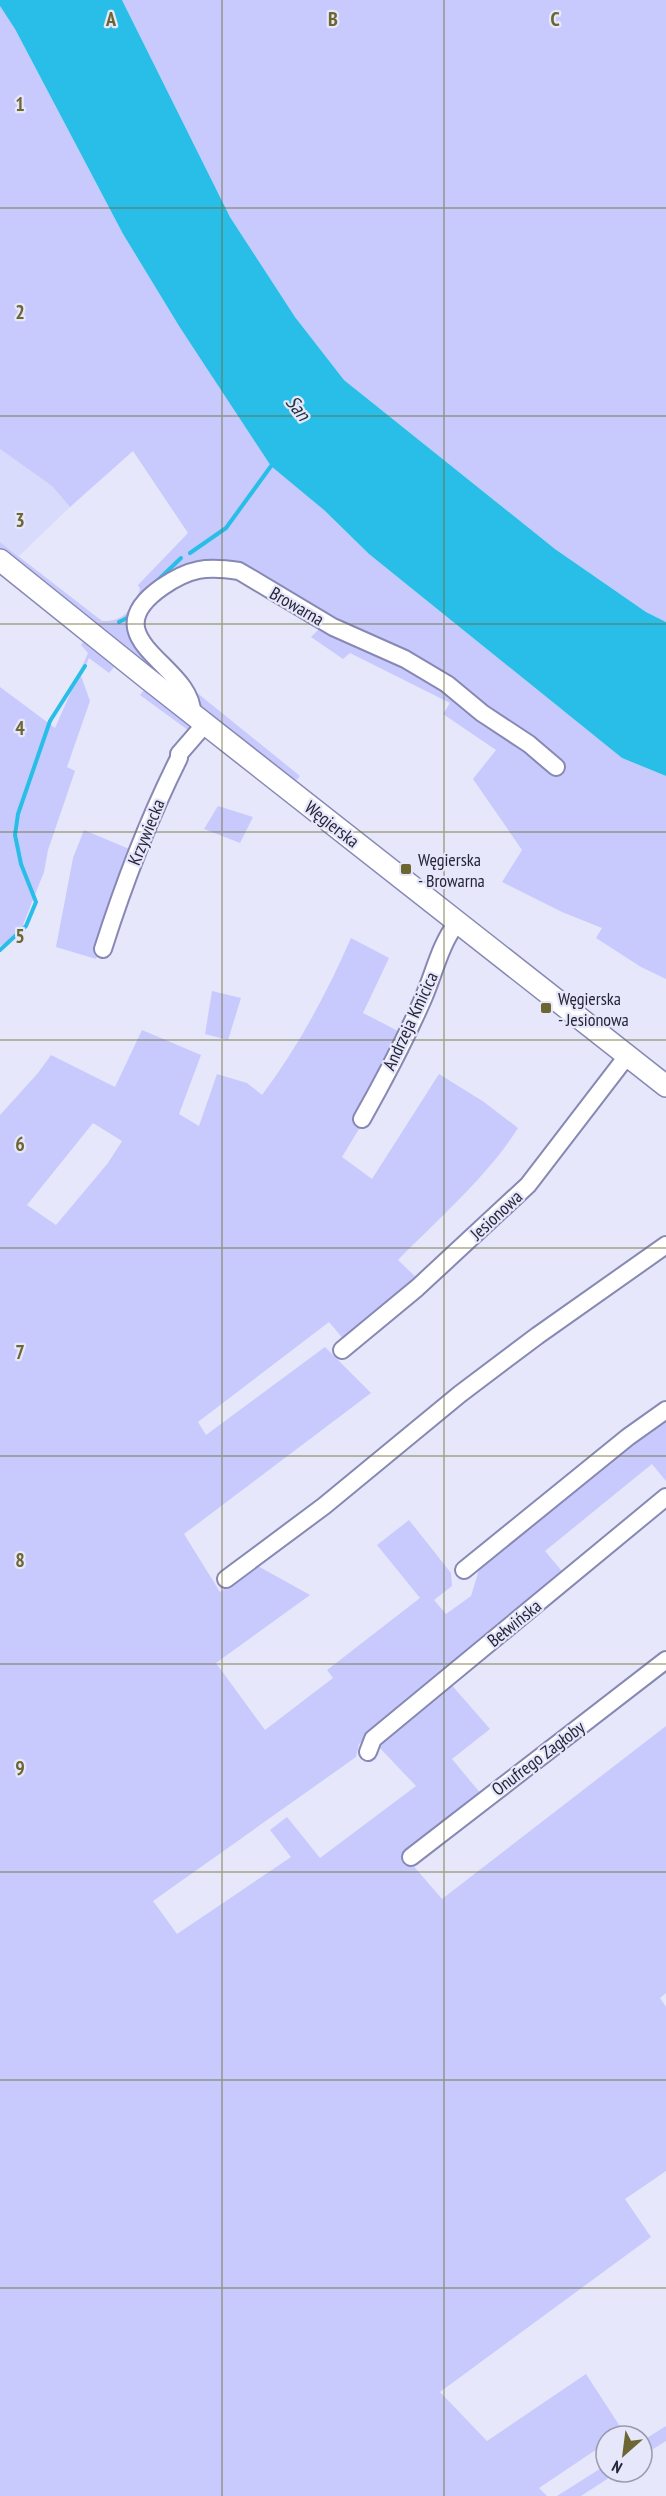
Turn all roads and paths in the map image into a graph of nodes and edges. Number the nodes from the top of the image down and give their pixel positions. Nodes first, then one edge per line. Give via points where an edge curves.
1 (0, 560) edge
2 (198, 718) junction
3 (556, 768) dead end
4 (457, 923) junction
5 (104, 949) dead end
6 (627, 1056) junction
7 (666, 1086) edge
8 (362, 1119) dead end
9 (666, 1245) edge
10 (342, 1350) dead end
11 (666, 1410) edge
12 (666, 1497) edge
13 (464, 1570) dead end
14 (226, 1579) dead end
15 (666, 1660) edge
16 (368, 1752) dead end
17 (411, 1857) dead end

1 - 2 main road, Węgierska
2 - 3 street, Browarna via 182,688 140,638 136,615 144,602 180,575 204,568 239,571 333,627 405,659 447,684
2 - 4 main road, Węgierska
2 - 5 street, Krzywiecka via 157,803
4 - 6 main road, Węgierska
4 - 8 street, Andrzeja Kmicica
6 - 7 main road, Węgierska
6 - 10 street, Jesionowa via 528,1185 417,1288
9 - 14 street via 460,1394 324,1506
11 - 13 street
12 - 16 street, Bełwińska via 373,1739
15 - 17 street, Onufrego Zagłoby

